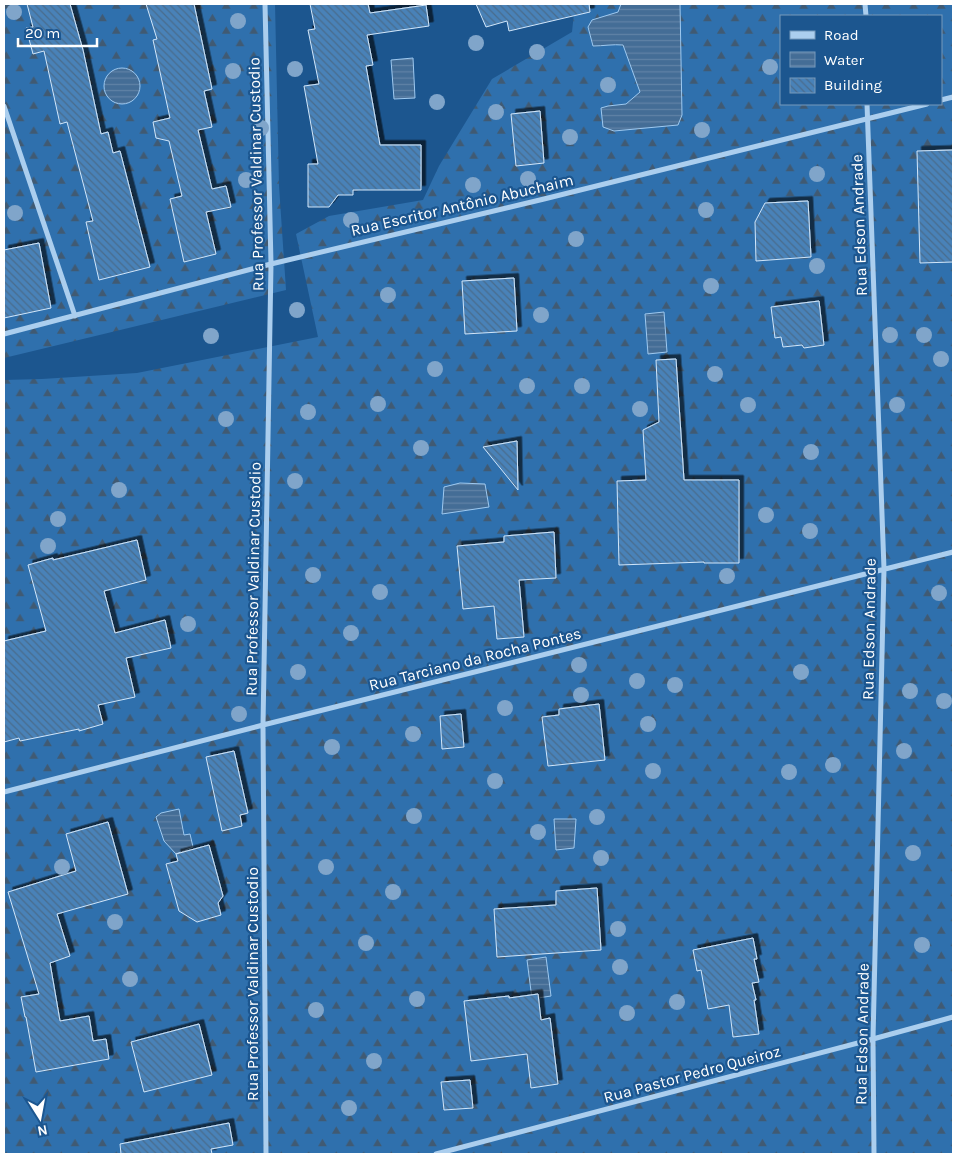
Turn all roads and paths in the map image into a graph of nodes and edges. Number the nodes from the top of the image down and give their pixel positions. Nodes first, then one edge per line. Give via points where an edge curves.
1 (265, 4) edge
2 (867, 105) edge
3 (923, 105) edge
4 (4, 106) edge
5 (867, 119) junction
6 (270, 264) junction
7 (75, 316) junction
8 (4, 334) edge
9 (953, 552) edge
10 (884, 569) junction
11 (263, 725) junction
12 (4, 792) edge
13 (953, 1016) edge
14 (873, 1039) junction
15 (266, 1154) edge
16 (436, 1154) edge
17 (874, 1154) edge

1 - 6 street, Rua Professor Valdinar Custodio
2 - 5 street, Rua Edson Andrade
3 - 5 street, Rua Escritor Antônio Abuchaim
4 - 7 street
5 - 6 street, Rua Escritor Antônio Abuchaim
5 - 10 street, Rua Edson Andrade
6 - 7 street, Rua Escritor Antônio Abuchaim
6 - 11 street, Rua Professor Valdinar Custodio
7 - 8 street, Rua Escritor Antônio Abuchaim
9 - 10 street, Rua Tarciano da Rocha Pontes
10 - 11 street, Rua Tarciano da Rocha Pontes
10 - 14 street, Rua Edson Andrade
11 - 12 street, Rua Tarciano da Rocha Pontes
11 - 15 street, Rua Professor Valdinar Custodio
13 - 14 street, Rua Pastor Pedro Queiroz
14 - 16 street, Rua Pastor Pedro Queiroz
14 - 17 street, Rua Edson Andrade

